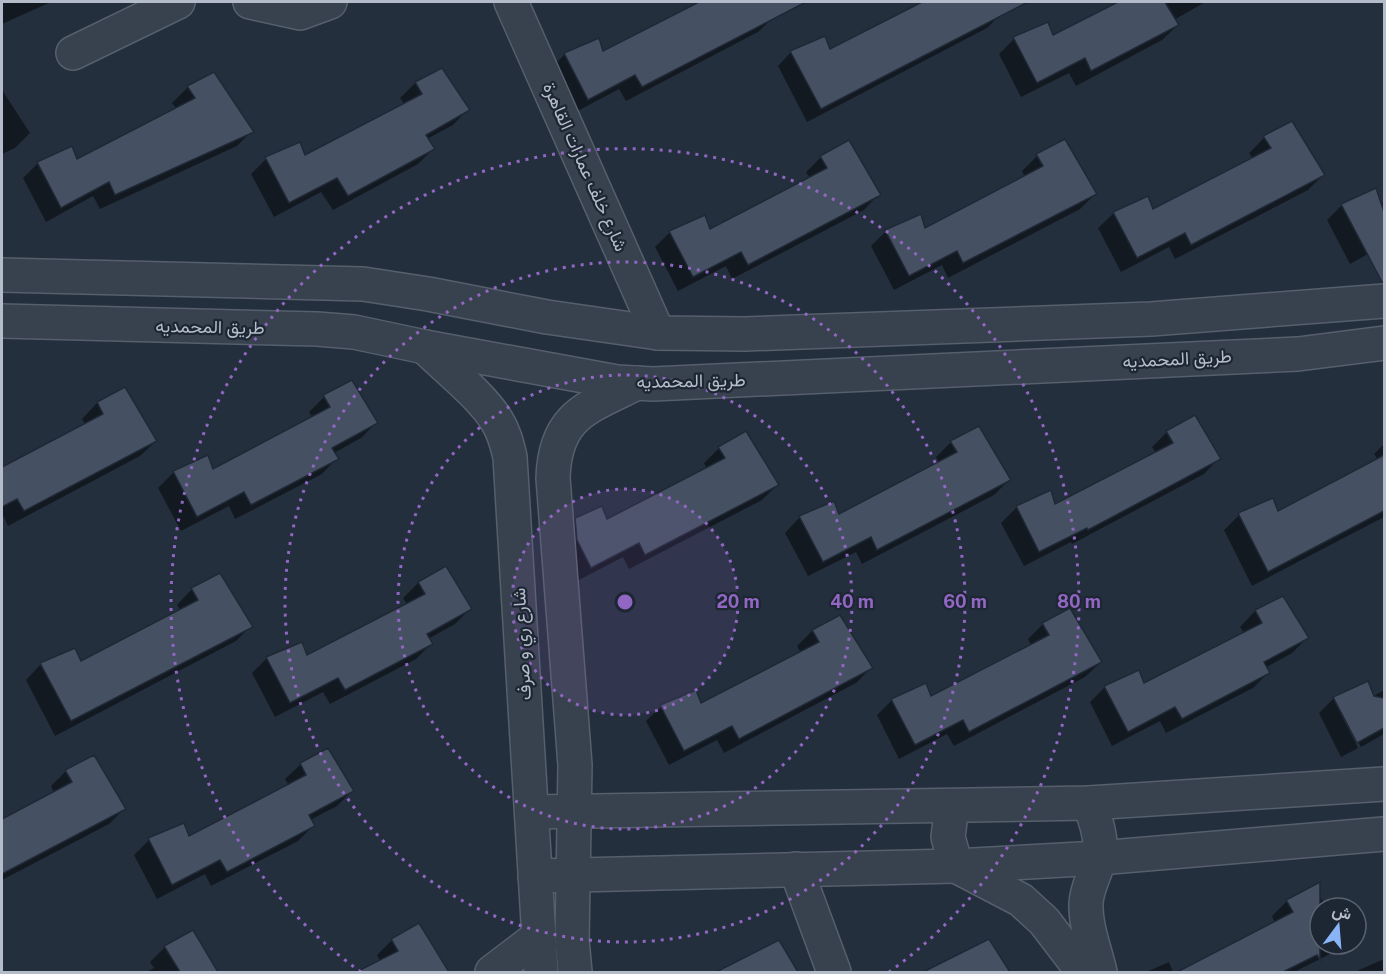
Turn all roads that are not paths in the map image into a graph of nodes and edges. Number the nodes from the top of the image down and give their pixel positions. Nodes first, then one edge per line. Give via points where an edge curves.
1 (178, 2) edge
2 (250, 2) edge
3 (330, 2) edge
4 (511, 2) edge
5 (72, 53) dead end
6 (2, 275) edge
7 (1384, 301) edge
8 (547, 317) junction
9 (2, 321) edge
10 (658, 333) junction
11 (1384, 343) edge
12 (425, 347) junction
13 (542, 368) junction
14 (637, 383) junction
15 (1384, 784) edge
16 (1089, 803) junction
17 (952, 806) junction
18 (574, 811) junction
19 (531, 812) junction
20 (1384, 834) edge
21 (1099, 858) junction
22 (956, 866) junction
23 (796, 869) junction
24 (573, 875) junction
25 (535, 876) junction
26 (538, 937) junction
27 (492, 972) edge
28 (540, 972) edge
29 (575, 972) edge
30 (834, 972) edge
31 (1083, 972) edge
32 (1100, 972) edge

1 - 5 street
2 - 3 street via 300,12
4 - 10 street, شارع خلف عمارات القاهرة
6 - 8 street via 363,284
7 - 10 street via 1151,319 745,334
8 - 10 street
8 - 13 street
9 - 12 street, طريق المحمديه via 317,329 354,332
11 - 14 street, طريق المحمديه via 1298,354
12 - 13 street, طريق المحمديه
12 - 19 street, شارع ري و صرف via 487,407 498,422 510,457
13 - 14 street, طريق المحمديه
14 - 18 street via 582,411 568,424 554,459 575,765
15 - 16 street
16 - 17 street
16 - 21 street via 1098,830
17 - 18 street
17 - 22 street via 948,837
18 - 19 street
18 - 24 street
19 - 25 street, شارع ري و صرف
20 - 21 street
21 - 22 street
21 - 32 street via 1088,888 1086,913
22 - 23 street
22 - 31 street via 1022,900 1044,921
23 - 24 street
23 - 30 street
24 - 25 street
24 - 29 street
25 - 26 street, شارع ري و صرف
26 - 27 street
26 - 28 street, شارع ري و صرف

